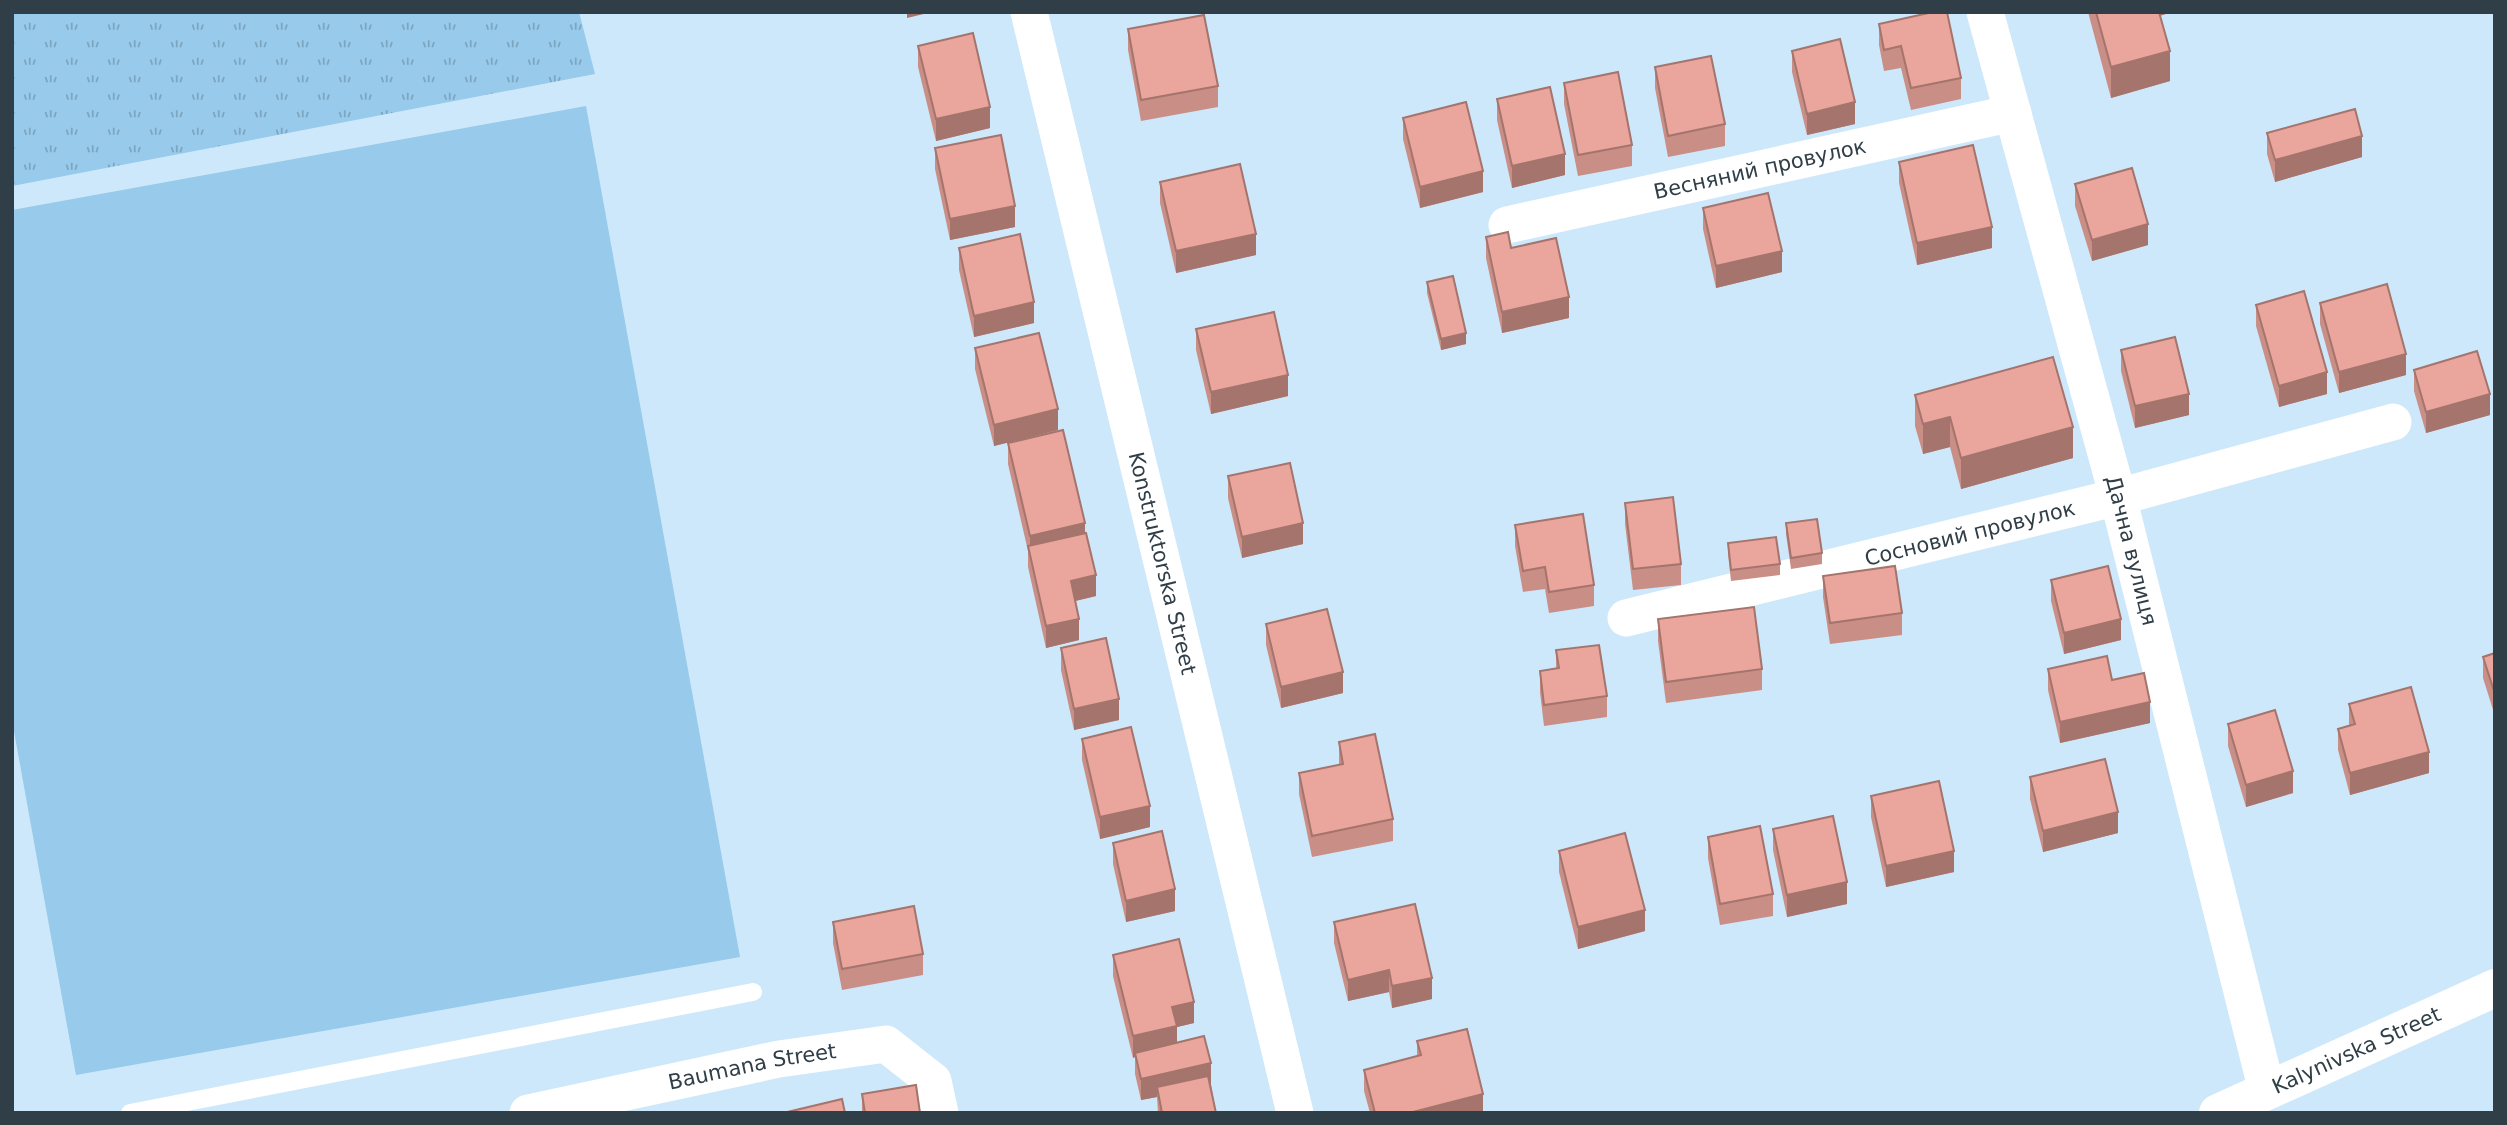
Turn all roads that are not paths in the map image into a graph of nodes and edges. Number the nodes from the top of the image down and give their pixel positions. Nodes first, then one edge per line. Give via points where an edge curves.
1 (1029, 12) edge
2 (1985, 12) edge
3 (2013, 113) junction
4 (1507, 225) dead end
5 (2393, 422) dead end
6 (2118, 497) junction
7 (1626, 618) dead end
8 (2495, 988) edge
9 (752, 992) dead end
10 (2267, 1091) junction
11 (130, 1113) edge
12 (528, 1113) edge
13 (940, 1113) edge
14 (1295, 1113) edge
15 (2218, 1113) edge

1 - 14 street, Konstruktorska Street
2 - 3 street, Дачна вулиця
3 - 4 street, Весняний провулок
3 - 6 street, Дачна вулиця
5 - 6 street, Сосновий провулок
6 - 7 street, Сосновий провулок
6 - 10 street, Дачна вулиця
8 - 10 street, Kalynivska Street
9 - 11 lane
10 - 15 street, Kalynivska Street
12 - 13 street, Baumana Street via 779,1059 886,1044 933,1081

